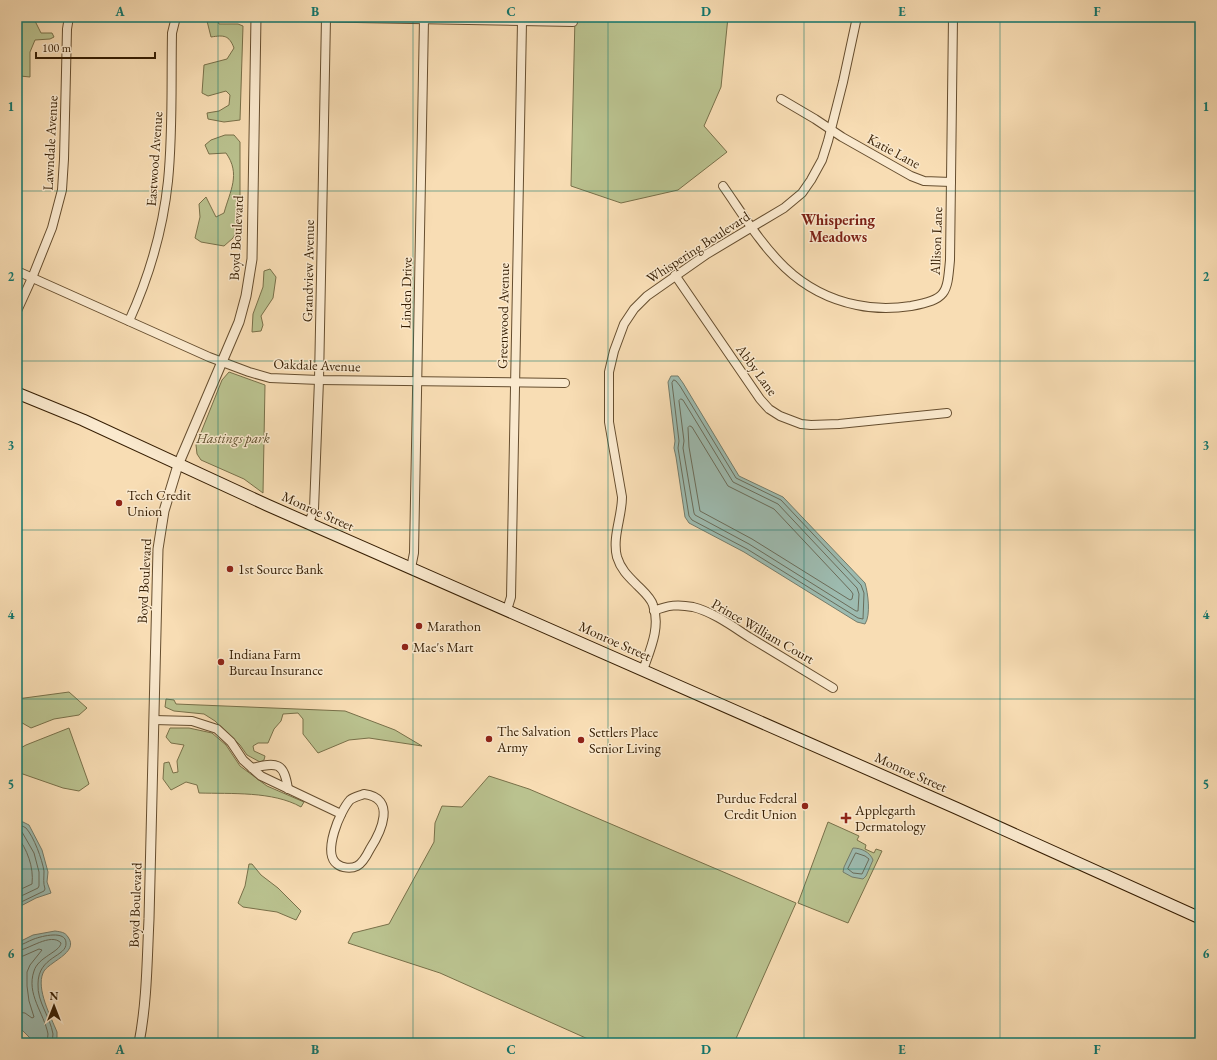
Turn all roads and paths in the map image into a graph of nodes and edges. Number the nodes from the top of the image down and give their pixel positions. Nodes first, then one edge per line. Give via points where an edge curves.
1 (69, 17) edge
2 (176, 17) edge
3 (256, 17) edge
4 (301, 17) edge
5 (857, 17) edge
6 (953, 17) edge
7 (326, 18) edge
8 (424, 19) junction
9 (522, 22) junction
10 (572, 22) dead end
11 (780, 99) dead end
12 (830, 129) junction
13 (951, 182) junction
14 (723, 186) dead end
15 (752, 227) junction
16 (17, 271) edge
17 (675, 275) junction
18 (32, 278) junction
19 (17, 311) edge
20 (129, 321) junction
21 (222, 361) junction
22 (319, 380) junction
23 (417, 381) junction
24 (515, 383) junction
25 (565, 383) dead end
26 (17, 393) edge
27 (947, 413) dead end
28 (178, 465) junction
29 (309, 523) junction
30 (411, 568) junction
31 (507, 610) junction
32 (654, 611) junction
33 (643, 670) junction
34 (833, 688) dead end
35 (154, 720) junction
36 (252, 768) junction
37 (288, 789) junction
38 (341, 814) junction
39 (1200, 918) edge
40 (139, 1043) edge

1 - 18 street, Lawndale Avenue via 62,190 52,228
2 - 20 street, Eastwood Avenue via 172,33 168,181 163,214 148,272
3 - 21 street, Boyd Boulevard via 252,259 239,322
4 - 7 street
5 - 12 street, Whispering Boulevard
6 - 13 street, Allison Lane
7 - 8 street
7 - 22 street, Grandview Avenue
8 - 9 street
8 - 23 street, Linden Drive
9 - 10 street
9 - 24 street, Greenwood Avenue
11 - 12 street, Katie Lane
12 - 13 street, Katie Lane via 911,176 925,181
12 - 15 street, Whispering Boulevard via 822,160 802,193 779,212
13 - 15 street, Allison Lane via 948,286 939,297 918,304 899,308 876,308 831,299 797,279 784,268
14 - 15 street, Allison Lane
15 - 17 street, Whispering Boulevard
16 - 18 street, Oakdale Avenue
17 - 27 street, Abby Lane via 760,399 780,416 801,424 823,426
17 - 32 street, Whispering Boulevard via 647,296 628,317 614,351 609,372 609,422 622,497 615,548 625,574 645,594
18 - 19 street, Lawndale Avenue
18 - 20 street, Oakdale Avenue
20 - 21 street, Oakdale Avenue
21 - 22 street, Oakdale Avenue via 270,378
21 - 28 street, Boyd Boulevard
22 - 23 street, Oakdale Avenue
22 - 29 street, Grandview Avenue via 314,509
23 - 24 street, Oakdale Avenue
23 - 30 street, Linden Drive via 414,553
24 - 25 street, Oakdale Avenue
24 - 31 street, Greenwood Avenue via 511,597
26 - 28 main road, Monroe Street via 83,420
28 - 29 main road, Monroe Street
28 - 35 street, Boyd Boulevard via 164,511 158,549
29 - 30 main road, Monroe Street
30 - 31 main road, Monroe Street
31 - 33 main road, Monroe Street
32 - 33 street, Whispering Boulevard via 656,625
32 - 34 street, Prince William Court via 667,605 679,605 705,612
33 - 39 main road, Monroe Street
35 - 36 street via 192,721 217,729
35 - 40 street, Boyd Boulevard via 147,976
36 - 37 street via 261,776
36 - 37 street via 274,764 281,767 286,776
37 - 38 street
38 - 38 street via 330,852 334,861 341,867 350,868 358,866 381,831 384,817 382,804 374,797 364,794 350,801

